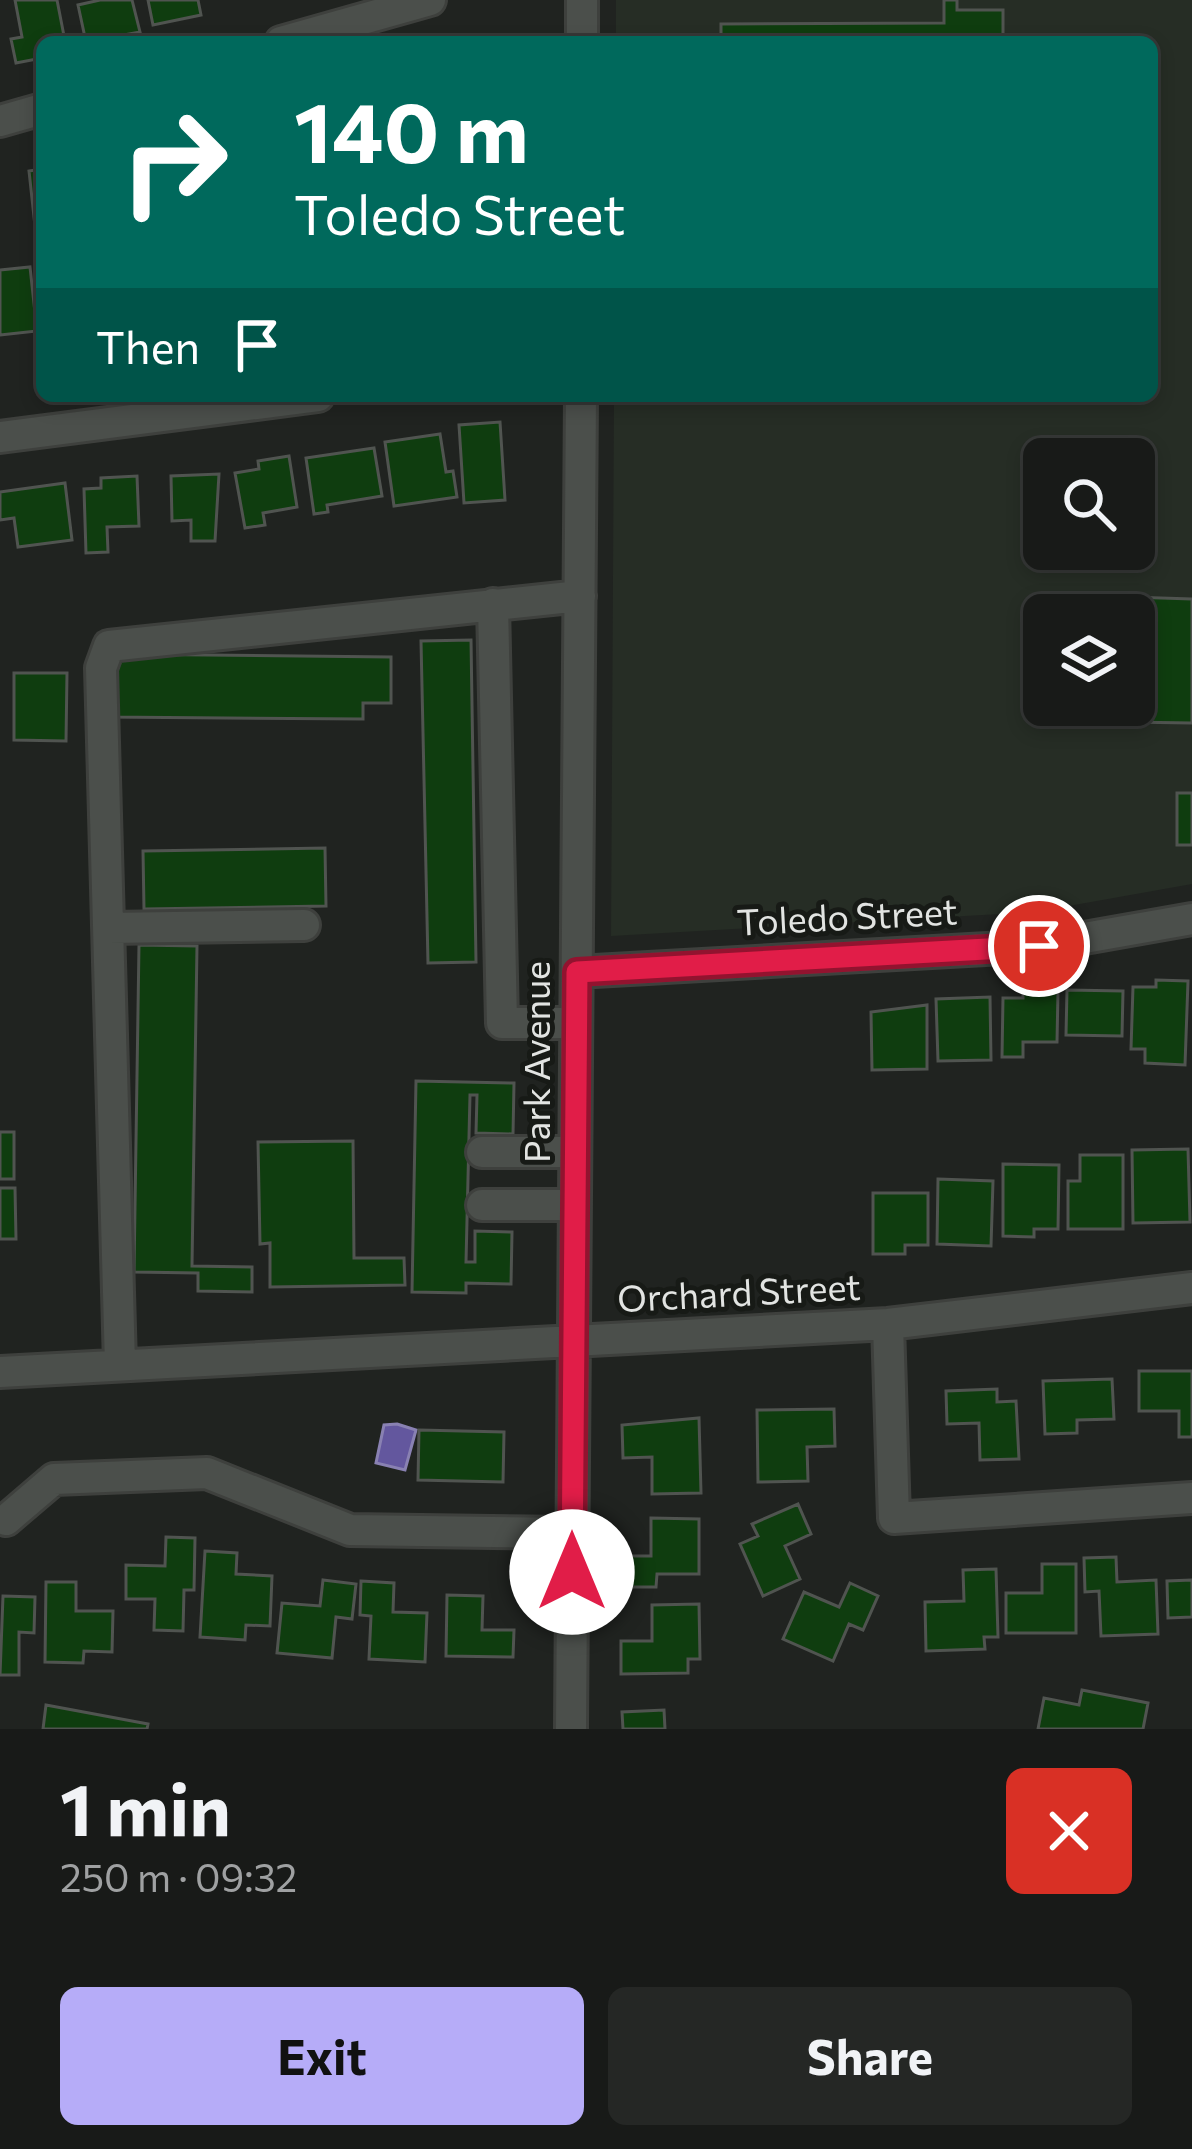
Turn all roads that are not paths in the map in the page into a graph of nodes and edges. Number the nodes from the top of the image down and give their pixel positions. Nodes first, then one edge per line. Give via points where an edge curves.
1 (430, 0) edge
2 (582, 0) edge
3 (302, 36) edge
4 (581, 36) edge
5 (36, 112) edge
6 (0, 121) edge
7 (271, 402) edge
8 (581, 402) edge
9 (0, 437) edge
10 (580, 596) junction
11 (494, 604) junction
12 (1192, 919) edge
13 (304, 925) dead end
14 (109, 928) junction
15 (577, 972) junction
16 (576, 1023) junction
17 (482, 1152) dead end
18 (575, 1152) junction
19 (482, 1205) dead end
20 (575, 1205) junction
21 (1192, 1288) edge
22 (888, 1324) junction
23 (574, 1341) junction
24 (120, 1365) junction
25 (0, 1372) edge
26 (1192, 1498) edge
27 (6, 1520) dead end
28 (572, 1533) junction
29 (571, 1729) edge

1 - 3 street
2 - 4 street
5 - 6 street
7 - 9 street
8 - 10 street, Park Avenue
10 - 11 street
10 - 15 street, Park Avenue
11 - 14 street via 109,646 101,668
11 - 16 street via 502,1023
12 - 15 street, Toledo Street via 1039,946
13 - 14 street
14 - 24 street
15 - 16 street, Park Avenue
16 - 18 street, Park Avenue
17 - 18 street
18 - 20 street, Park Avenue
19 - 20 street
20 - 23 street, Park Avenue
21 - 22 street, Orchard Street
22 - 23 street, Orchard Street
22 - 26 street via 894,1517
23 - 24 street, Orchard Street
23 - 28 street, Park Avenue
24 - 25 street, Orchard Street
27 - 28 street via 54,1478 206,1473 350,1530
28 - 29 street, Park Avenue

